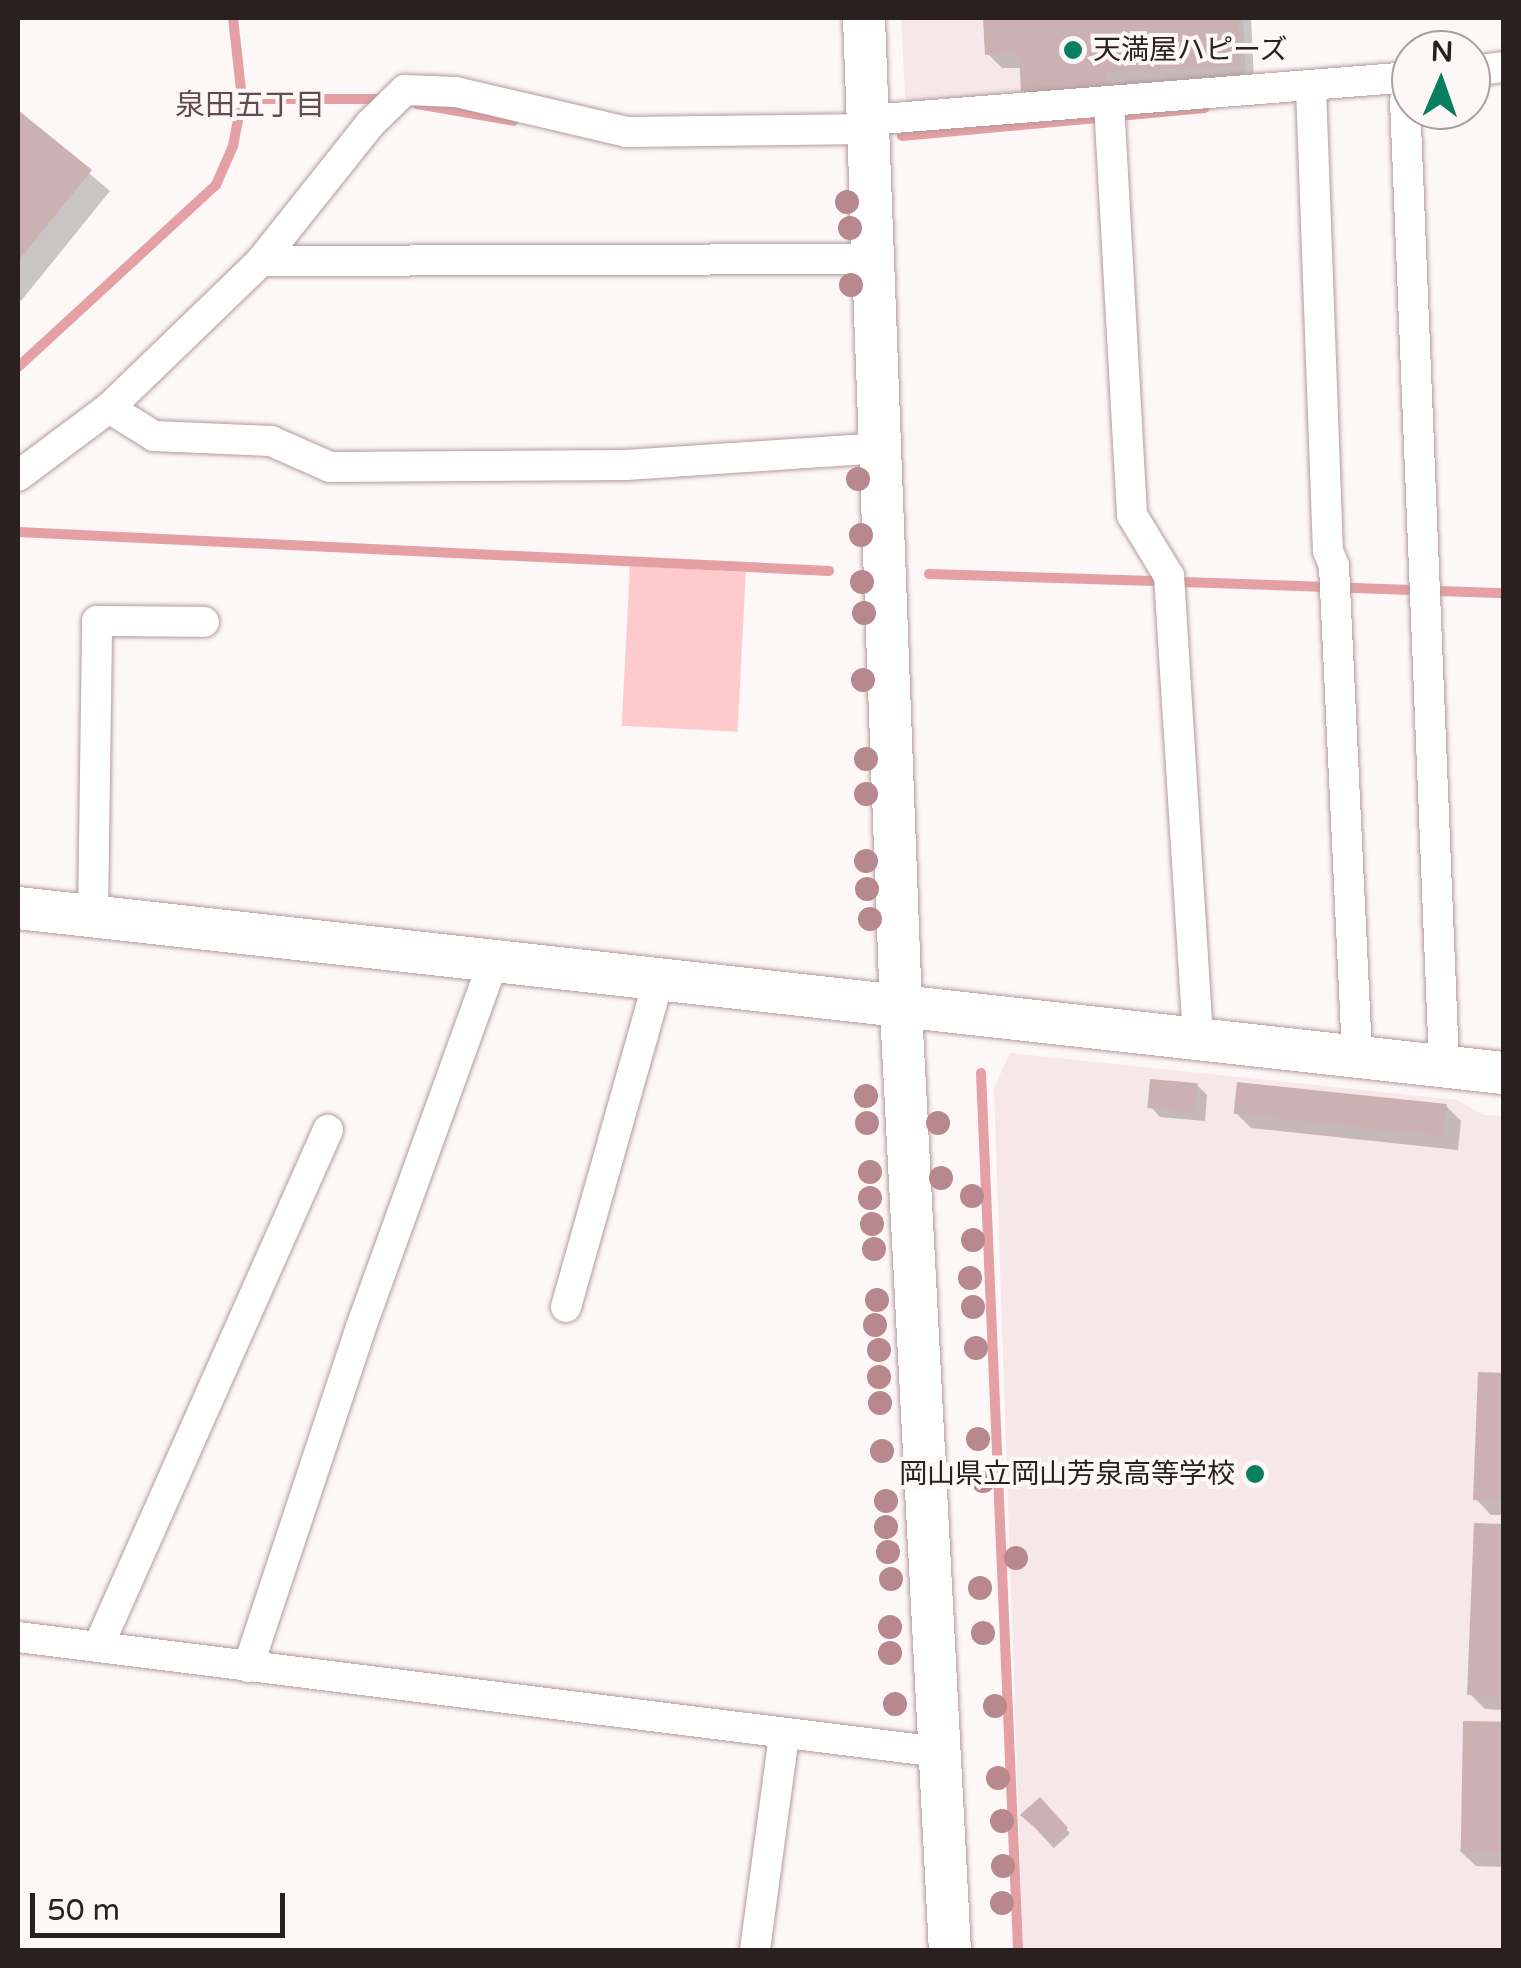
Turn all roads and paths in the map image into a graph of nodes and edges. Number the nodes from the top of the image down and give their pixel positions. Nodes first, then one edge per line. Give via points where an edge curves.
1 (864, 18) edge
2 (1391, 89) edge
3 (1312, 96) junction
4 (1110, 112) junction
5 (869, 125) junction
6 (1409, 130) edge
7 (874, 259) junction
8 (261, 261) junction
9 (109, 408) junction
10 (881, 448) junction
11 (18, 476) edge
12 (204, 622) dead end
13 (18, 908) edge
14 (93, 917) junction
15 (493, 963) junction
16 (658, 982) junction
17 (901, 1010) junction
18 (1198, 1038) junction
19 (1357, 1056) junction
20 (1444, 1063) junction
21 (1504, 1073) edge
22 (328, 1130) dead end
23 (566, 1307) dead end
24 (18, 1637) edge
25 (98, 1648) junction
26 (248, 1667) junction
27 (784, 1736) junction
28 (939, 1752) junction
29 (754, 1950) edge
30 (950, 1950) edge

1 - 5 street
2 - 3 street
3 - 4 street
3 - 19 street via 1328,551
4 - 5 street
4 - 18 street via 1132,515 1168,576
5 - 7 street
5 - 8 street via 626,132 456,92 405,90
6 - 20 street via 1421,590
7 - 8 street
7 - 10 street
8 - 9 street
9 - 10 street via 154,436 271,442 330,467 626,465
9 - 11 street
10 - 17 street
12 - 14 street via 96,621
13 - 14 street
14 - 15 street
15 - 16 street
15 - 26 street via 361,1327
16 - 17 street
16 - 23 street
17 - 18 street
17 - 28 street
18 - 19 street
19 - 20 street
20 - 21 street
22 - 25 street
24 - 25 street
25 - 26 street
26 - 27 street
27 - 28 street
27 - 29 street
28 - 30 street

